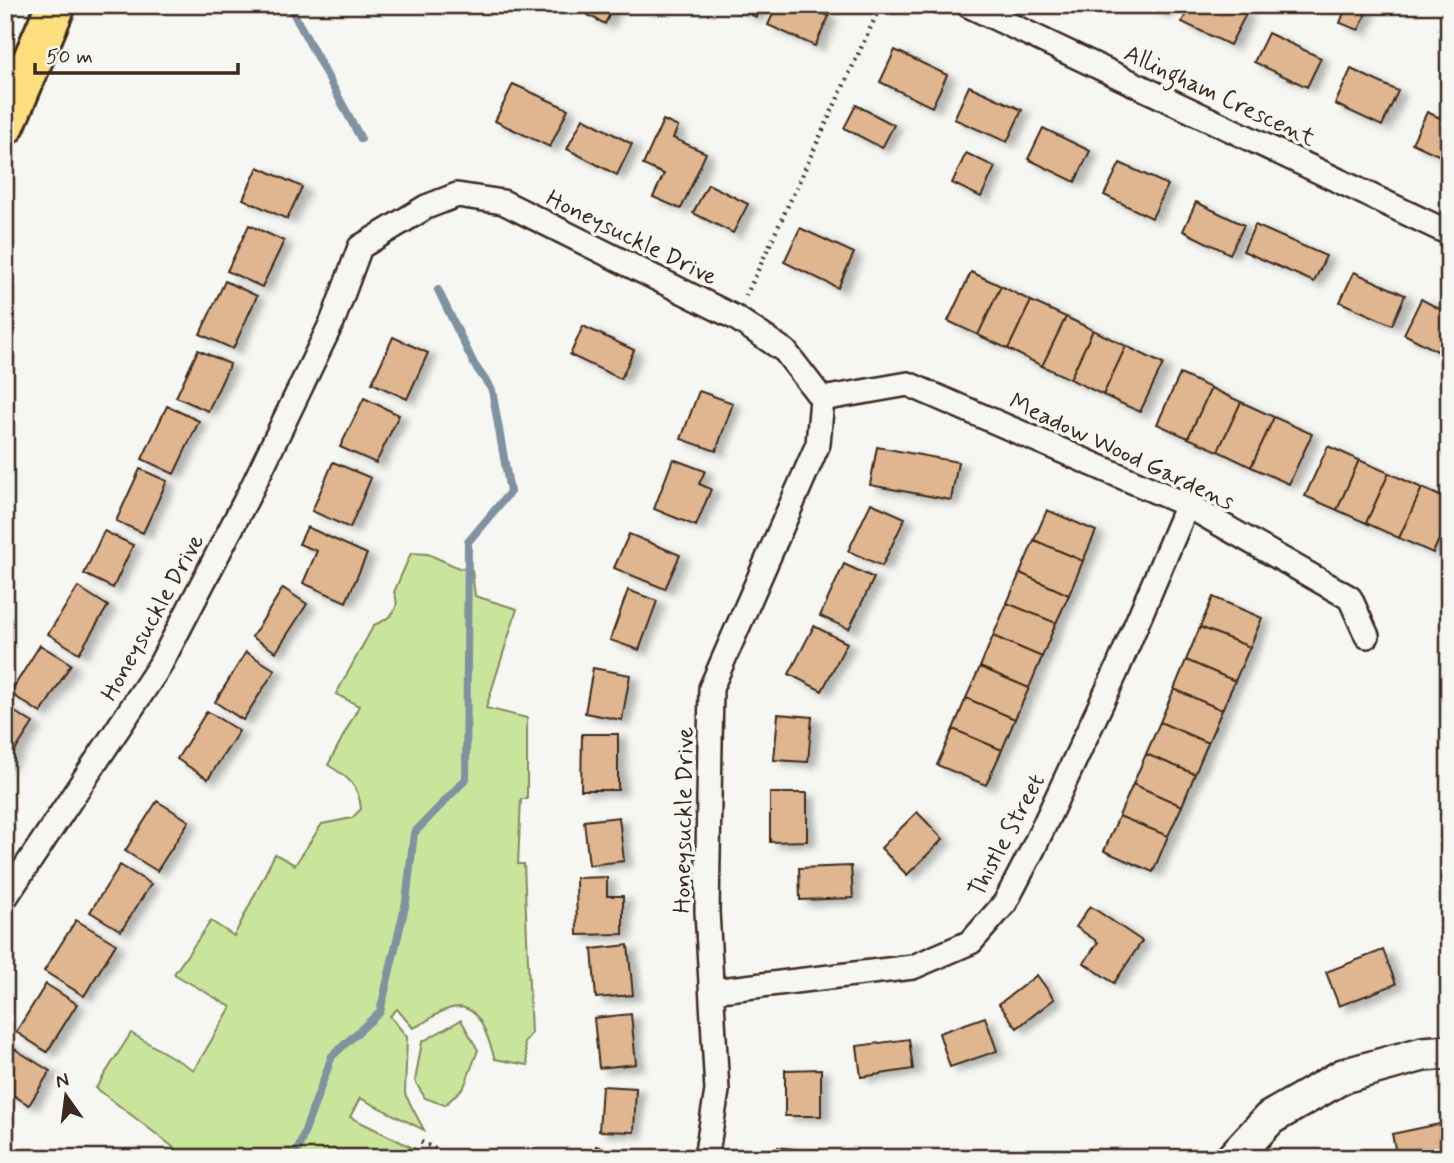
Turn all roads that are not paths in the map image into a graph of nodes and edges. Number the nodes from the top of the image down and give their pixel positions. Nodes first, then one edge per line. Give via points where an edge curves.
1 (56, 5) edge
2 (968, 5) edge
3 (5, 125) edge
4 (1449, 233) edge
5 (822, 399) junction
6 (1187, 505) junction
7 (1367, 636) dead end
8 (5, 898) edge
9 (712, 991) junction
10 (1449, 1052) edge
11 (706, 1158) edge
12 (1233, 1158) edge

1 - 3 highway
2 - 4 street, Allingham Crescent
5 - 6 street, Meadow Wood Gardens via 908,384
5 - 8 street, Honeysuckle Drive via 785,351 736,318 503,202 457,195 426,207 360,247 333,320 159,667
5 - 9 street, Honeysuckle Drive via 818,444 711,688 707,911
6 - 7 street, Meadow Wood Gardens via 1350,598
6 - 9 street, Thistle Street via 1033,849 1004,903 971,942 914,967
9 - 11 street, Honeysuckle Drive via 717,1091
10 - 12 street via 1423,1054 1343,1076 1270,1118

